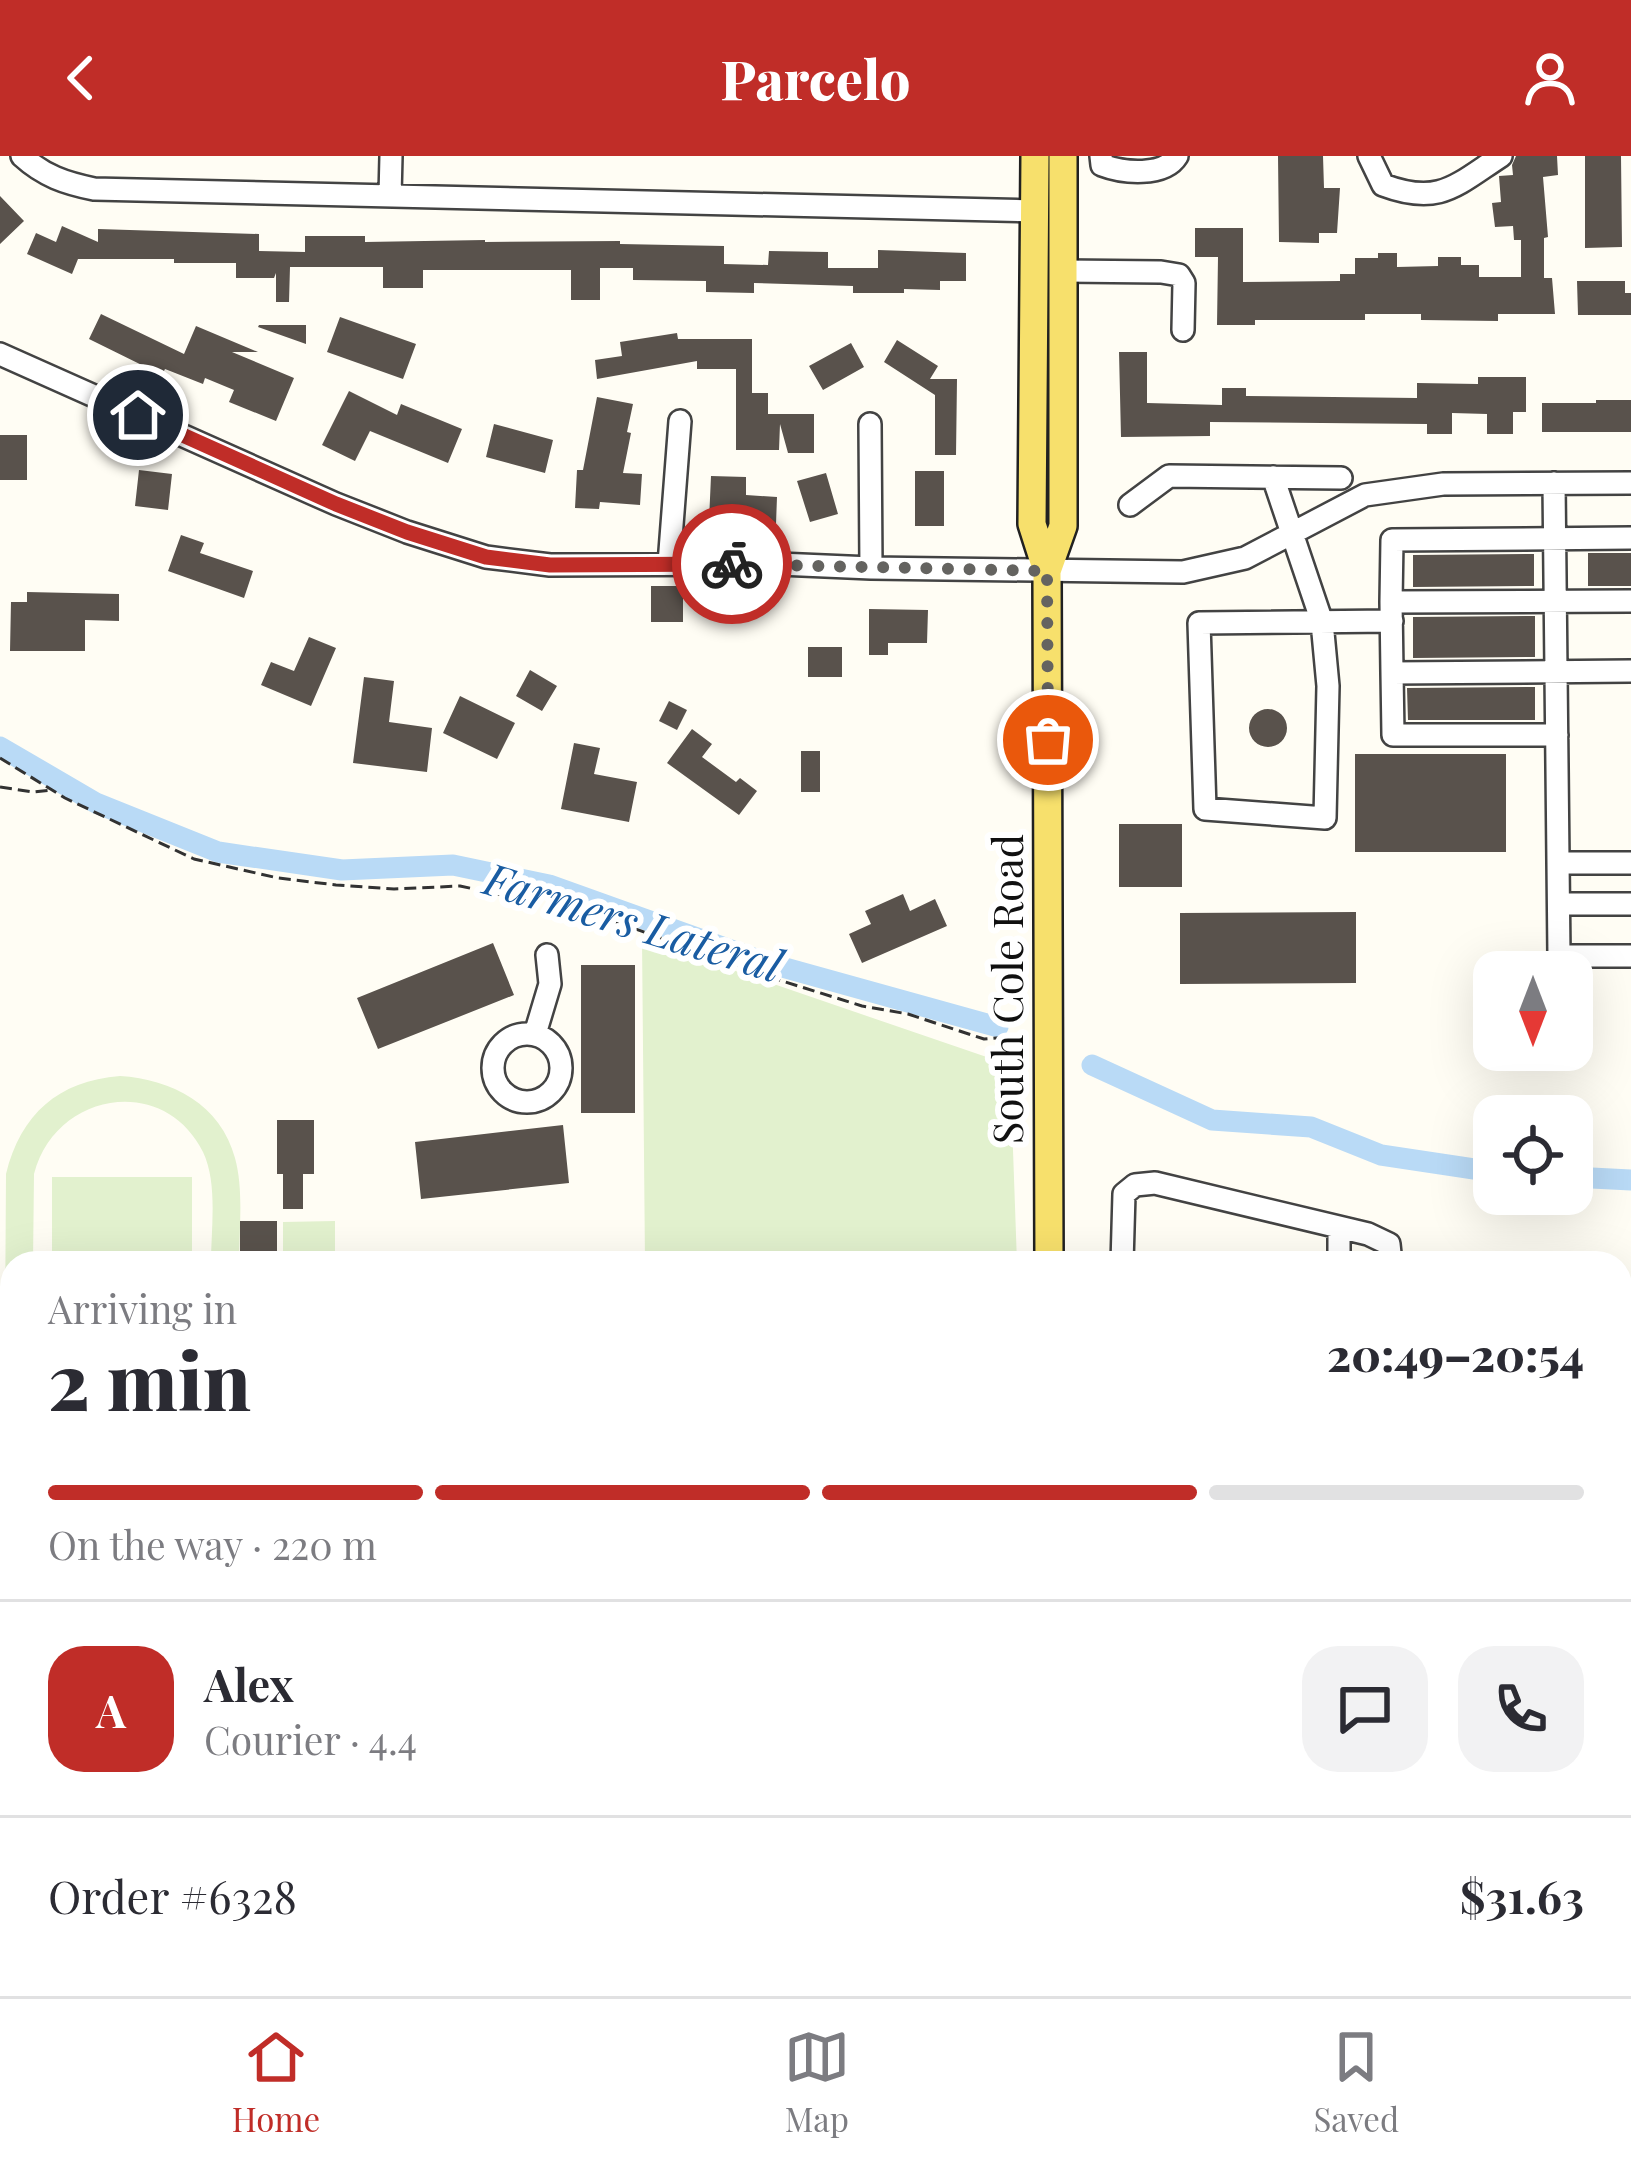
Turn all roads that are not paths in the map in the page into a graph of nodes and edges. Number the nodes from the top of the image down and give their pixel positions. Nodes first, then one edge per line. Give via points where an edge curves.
1 (22, 156) edge
2 (391, 156) edge
3 (1035, 156) edge
4 (1064, 156) edge
5 (1101, 156) edge
6 (1177, 156) edge
7 (1369, 156) edge
8 (1501, 156) edge
9 (390, 196) junction
10 (1035, 211) junction
11 (1064, 271) junction
12 (1183, 330) dead end
13 (0, 354) edge
14 (680, 421) dead end
15 (870, 424) dead end
16 (1273, 477) junction
17 (1341, 478) dead end
18 (1554, 483) junction
19 (1631, 483) edge
20 (1130, 505) dead end
21 (1292, 534) junction
22 (1556, 538) junction
23 (1631, 538) edge
24 (669, 564) junction
25 (871, 568) junction
26 (1047, 571) junction
27 (1556, 602) junction
28 (1631, 602) edge
29 (1392, 611) junction
30 (1322, 622) junction
31 (1557, 670) junction
32 (1631, 671) edge
33 (1392, 673) junction
34 (1557, 735) junction
35 (1558, 862) junction
36 (1631, 863) edge
37 (1559, 904) junction
38 (1631, 904) edge
39 (548, 955) dead end
40 (1631, 956) edge
41 (535, 1034) dead end
42 (1339, 1228) junction
43 (1049, 1251) edge
44 (1122, 1251) edge
45 (1339, 1251) edge
46 (1390, 1251) edge

1 - 9 street via 64,183 94,189
2 - 9 street
3 - 10 main road, South Cole Road
4 - 11 main road, South Cole Road
5 - 6 street via 1115,170 1164,169
7 - 8 street via 1383,185 1408,194 1452,188
9 - 10 street
10 - 26 main road, South Cole Road via 1033,524
11 - 12 street via 1179,275
11 - 26 main road, South Cole Road via 1063,526
13 - 24 street via 336,504 486,557
14 - 24 street
15 - 25 street
16 - 17 street
16 - 20 street via 1169,476
16 - 21 street
18 - 19 street
18 - 21 street via 1443,484 1365,496
18 - 22 street
21 - 26 street via 1245,558 1183,572
21 - 30 street
22 - 23 street
22 - 27 street
22 - 29 street via 1392,540
24 - 25 street
25 - 26 street
26 - 43 main road, South Cole Road
27 - 28 street
27 - 29 street
27 - 31 street
29 - 30 street
29 - 33 street
30 - 30 street via 1325,818 1204,809 1199,623
31 - 32 street
31 - 33 street
31 - 34 street
33 - 34 street via 1393,734
34 - 35 street
35 - 36 street
35 - 37 street
37 - 38 street
37 - 40 street via 1559,956
39 - 41 street via 550,984
42 - 44 street via 1136,1185 1124,1194
42 - 45 street
42 - 46 street via 1368,1234

